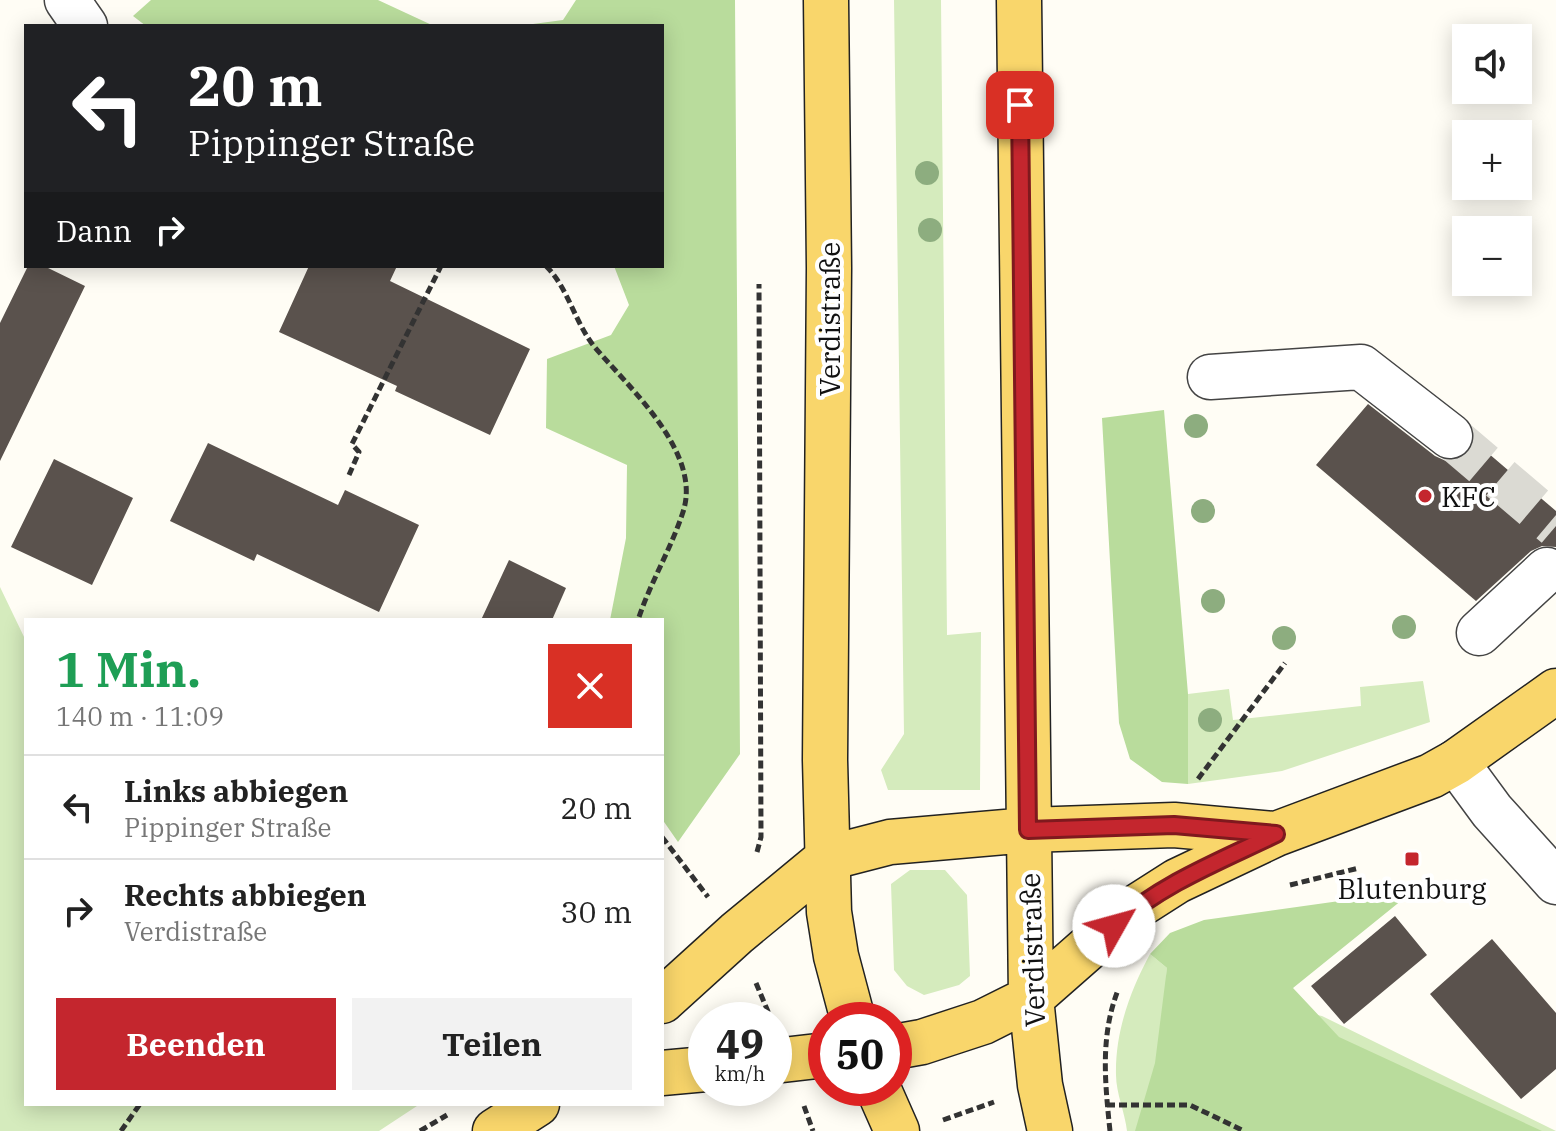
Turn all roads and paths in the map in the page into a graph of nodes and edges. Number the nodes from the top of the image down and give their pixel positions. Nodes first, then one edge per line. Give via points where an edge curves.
1 (67, 0) edge
2 (826, 0) edge
3 (1019, 0) edge
4 (84, 24) edge
5 (440, 268) edge
6 (548, 268) edge
7 (759, 284) dead end
8 (1210, 377) dead end
9 (1450, 436) tunnel mouth
10 (349, 475) dead end
11 (1547, 570) dead end
12 (639, 618) edge
13 (1479, 633) dead end
14 (1285, 663) dead end
15 (1556, 691) edge
16 (1456, 762) junction
17 (1195, 784) dead end
18 (1028, 830) junction
19 (1276, 834) junction
20 (664, 840) edge
21 (828, 858) junction
22 (755, 862) dead end
23 (1359, 868) dead end
24 (1556, 882) edge
25 (1285, 886) dead end
26 (710, 899) dead end
27 (1119, 987) dead end
28 (1031, 998) junction
29 (664, 999) edge
30 (848, 1002) edge
31 (912, 1044) edge
32 (688, 1071) edge
33 (664, 1073) edge
34 (1107, 1105) junction
35 (139, 1106) edge
36 (534, 1106) edge
37 (886, 1106) edge
38 (454, 1111) dead end
39 (121, 1131) edge
40 (420, 1131) edge
41 (495, 1131) edge
42 (897, 1131) edge
43 (1050, 1131) edge
44 (1110, 1131) edge
45 (1244, 1131) edge

1 - 4 street
2 - 21 main road, Verdistraße
3 - 18 main road, Verdistraße
5 - 10 path via 352,444 359,452
6 - 12 path via 591,342 676,448 684,472 684,510
7 - 22 path via 761,837
8 - 9 street via 1361,367
11 - 13 street
14 - 17 path
15 - 16 main road
16 - 19 main road via 1406,787
16 - 24 street
18 - 19 main road via 1174,825
18 - 21 main road via 890,842
18 - 28 main road, Verdistraße
19 - 28 main road via 1142,903
20 - 26 path
21 - 29 main road
21 - 30 main road, Verdistraße via 829,912
23 - 25 path
27 - 34 path via 1108,1016
28 - 31 main road via 983,1022
28 - 43 main road, Verdistraße
32 - 33 main road
34 - 44 path
34 - 45 path via 1190,1105
35 - 39 path
36 - 41 main road
37 - 42 main road
38 - 40 path

